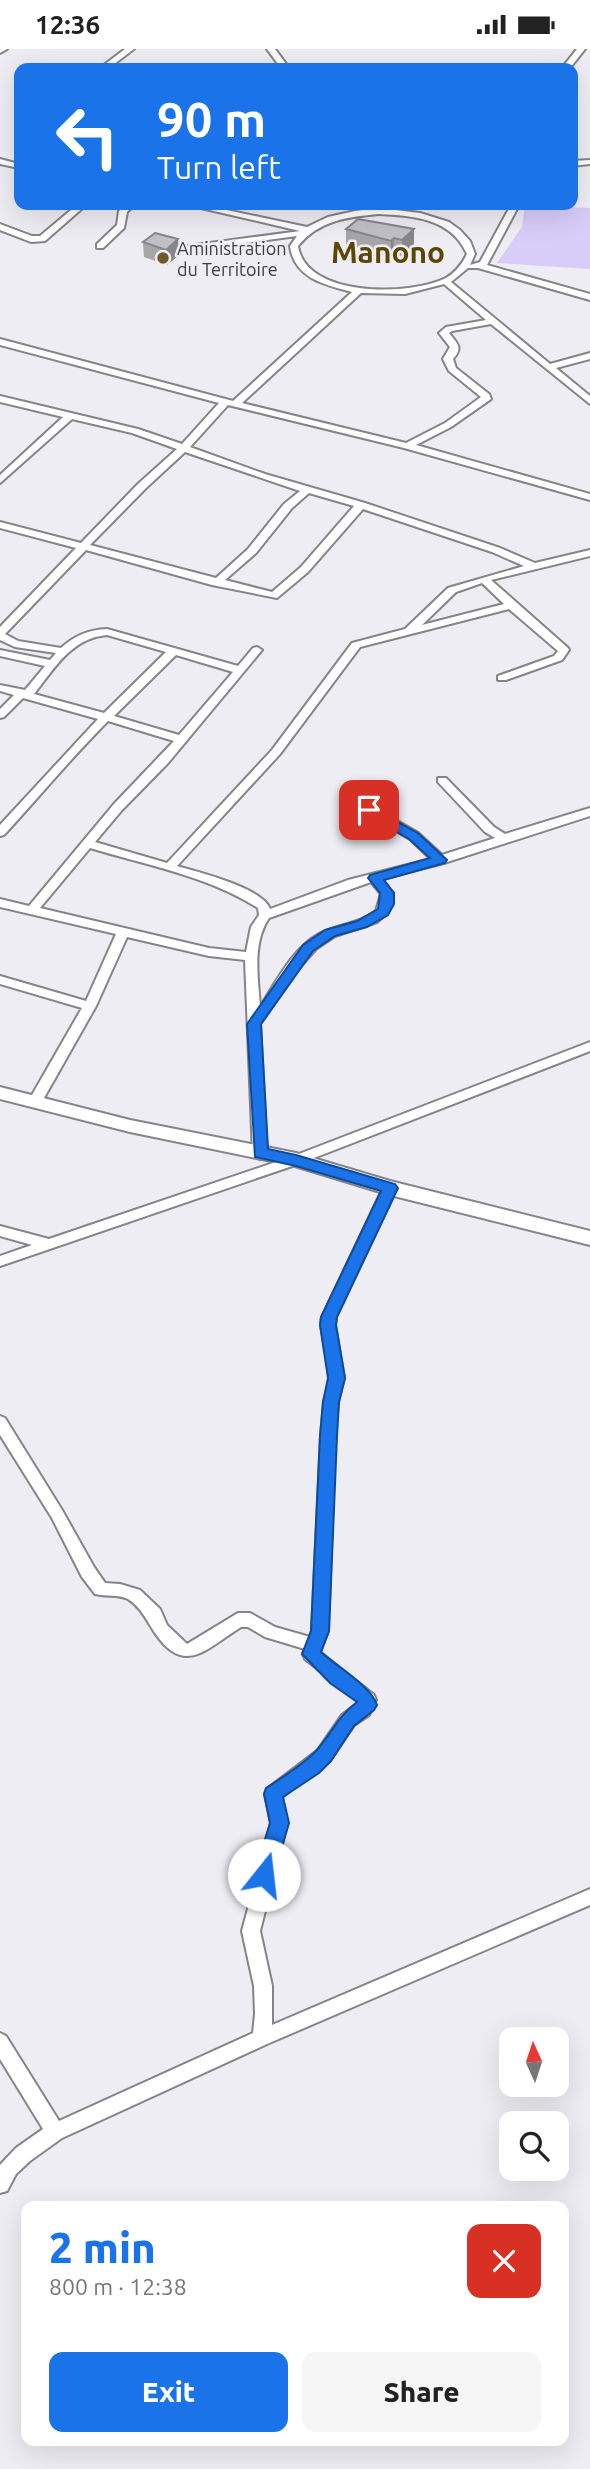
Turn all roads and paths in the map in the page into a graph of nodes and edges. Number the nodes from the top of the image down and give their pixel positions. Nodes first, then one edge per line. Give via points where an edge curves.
1 (130, 49) edge
2 (111, 63) edge
3 (76, 210) edge
4 (124, 210) edge
5 (214, 210) edge
6 (367, 210) edge
7 (390, 210) edge
8 (512, 210) edge
9 (0, 227) edge
10 (304, 231) junction
11 (100, 246) dead end
12 (180, 250) edge
13 (480, 266) junction
14 (465, 267) junction
15 (445, 281) junction
16 (359, 290) junction
17 (590, 297) edge
18 (493, 321) junction
19 (0, 342) edge
20 (590, 356) edge
21 (548, 367) junction
22 (0, 399) edge
23 (590, 401) edge
24 (230, 403) junction
25 (71, 415) junction
26 (407, 446) junction
27 (185, 447) junction
28 (0, 480) edge
29 (308, 489) junction
30 (590, 497) edge
31 (361, 505) junction
32 (0, 525) edge
33 (83, 548) junction
34 (590, 553) edge
35 (532, 566) junction
36 (484, 579) junction
37 (216, 583) junction
38 (511, 605) junction
39 (409, 631) junction
40 (0, 634) edge
41 (257, 649) dead end
42 (63, 651) junction
43 (173, 652) junction
44 (0, 653) edge
45 (53, 665) junction
46 (239, 670) junction
47 (502, 678) dead end
48 (0, 688) edge
49 (24, 694) junction
50 (0, 715) edge
51 (107, 718) junction
52 (181, 740) junction
53 (442, 780) dead end
54 (369, 810) dead end
55 (590, 812) edge
56 (0, 832) edge
57 (511, 838) junction
58 (88, 844) junction
59 (440, 860) junction
60 (169, 868) junction
61 (374, 878) junction
62 (0, 903) edge
63 (31, 911) junction
64 (265, 915) junction
65 (122, 933) junction
66 (251, 957) junction
67 (0, 980) edge
68 (90, 1006) junction
69 (254, 1024) junction
70 (590, 1046) edge
71 (0, 1093) edge
72 (35, 1102) junction
73 (260, 1153) junction
74 (296, 1160) junction
75 (390, 1188) junction
76 (0, 1231) edge
77 (590, 1238) edge
78 (51, 1244) junction
79 (0, 1262) edge
80 (0, 1422) edge
81 (316, 1645) junction
82 (590, 1897) edge
83 (261, 2038) junction
84 (0, 2042) edge
85 (55, 2132) junction
86 (1, 2177) edge

1 - 2 street
3 - 9 street via 41,239
4 - 11 street via 121,226
5 - 10 street
6 - 10 street via 326,220
7 - 14 street via 454,228 467,240 471,254
8 - 13 street
10 - 12 street
10 - 16 street via 294,246 302,267 330,284
13 - 14 street
13 - 17 street
14 - 15 street
15 - 16 street via 419,289
15 - 18 street
16 - 24 street
18 - 21 street
18 - 26 street via 444,333 456,351 448,359 452,369 486,399
19 - 24 street
20 - 21 street
21 - 23 street
22 - 25 street
24 - 26 street
24 - 27 street
25 - 27 street
25 - 28 street
26 - 30 street
27 - 29 street
27 - 33 street
29 - 31 street
29 - 37 street
31 - 35 street
31 - 37 street via 278,595
32 - 33 street
33 - 37 street
33 - 40 street
34 - 35 street
35 - 36 street
36 - 38 street
36 - 39 street via 452,590
38 - 39 street
38 - 47 street via 564,650 558,658
39 - 60 street via 356,645 276,752
40 - 42 street via 15,644
41 - 46 street
42 - 43 street via 86,633 99,631
42 - 45 street
43 - 46 street
43 - 51 street
44 - 45 street
45 - 49 street
46 - 52 street
48 - 49 street
49 - 50 street
49 - 51 street
51 - 52 street
51 - 56 street
52 - 58 street
53 - 57 street via 488,829
54 - 59 street via 414,836
55 - 57 street
57 - 59 street
58 - 60 street
58 - 63 street
59 - 61 street
60 - 64 street via 245,894 264,906
61 - 64 street
61 - 69 street via 387,893 383,912 330,933 308,948
62 - 63 street
63 - 65 street
64 - 66 street via 257,926
65 - 66 street
65 - 68 street
66 - 69 street
67 - 68 street
68 - 72 street
69 - 73 street
70 - 74 street
71 - 72 main road
72 - 73 main road
73 - 74 main road
74 - 75 main road
74 - 78 street
75 - 77 main road
75 - 81 street via 329,1317 337,1378 331,1402
76 - 78 street
78 - 79 street
80 - 81 street via 101,1589 134,1595 184,1651 244,1619
81 - 83 street via 312,1657 368,1700 312,1767 273,1794 279,1823 251,1931 263,1986
82 - 83 street
83 - 85 street
84 - 85 street
85 - 86 street

